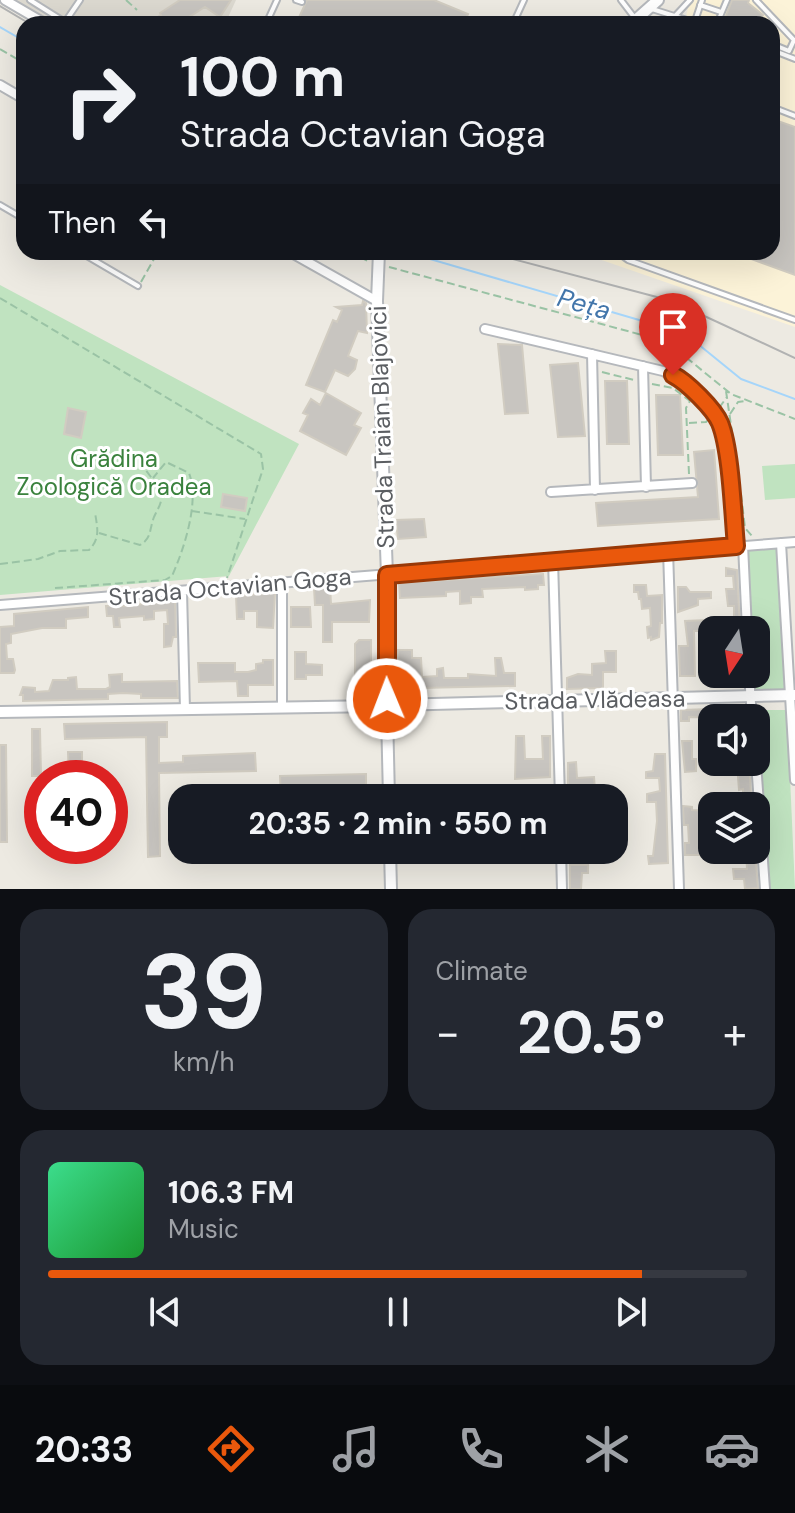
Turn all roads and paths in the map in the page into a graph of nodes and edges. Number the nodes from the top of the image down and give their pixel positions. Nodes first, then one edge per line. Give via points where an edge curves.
1 (5, 0) edge
2 (30, 0) edge
3 (126, 0) edge
4 (690, 0) edge
5 (727, 0) edge
6 (756, 0) edge
7 (701, 2) edge
8 (654, 4) edge
9 (137, 10) dead end
10 (721, 12) junction
11 (32, 16) edge
12 (55, 16) edge
13 (675, 16) joint
14 (720, 16) edge
15 (771, 16) edge
16 (780, 25) edge
17 (780, 50) edge
18 (788, 54) junction
19 (795, 59) edge
20 (94, 260) edge
21 (153, 260) edge
22 (304, 260) edge
23 (368, 260) edge
24 (378, 260) edge
25 (628, 260) edge
26 (377, 264) junction
27 (138, 286) joint
28 (0, 298) edge
29 (377, 301) junction
30 (795, 320) edge
31 (485, 329) dead end
32 (592, 354) junction
33 (643, 366) junction
34 (695, 393) junction
35 (747, 401) junction
36 (730, 415) dead end
37 (795, 419) edge
38 (145, 469) dead end
39 (153, 478) junction
40 (690, 483) joint
41 (646, 487) junction
42 (595, 490) junction
43 (551, 492) dead end
44 (191, 511) junction
45 (95, 512) dead end
46 (245, 519) junction
47 (98, 533) junction
48 (795, 542) edge
49 (781, 543) junction
50 (740, 545) junction
51 (668, 550) junction
52 (553, 560) junction
53 (0, 564) edge
54 (387, 575) junction
55 (282, 583) junction
56 (226, 587) junction
57 (55, 588) dead end
58 (182, 591) junction
59 (0, 605) edge
60 (746, 616) edge
61 (750, 688) edge
62 (792, 695) edge
63 (751, 697) junction
64 (674, 699) junction
65 (558, 701) junction
66 (751, 704) edge
67 (387, 706) junction
68 (282, 707) junction
69 (185, 710) junction
70 (0, 712) edge
71 (757, 776) edge
72 (795, 780) edge
73 (389, 784) edge
74 (560, 784) edge
75 (390, 864) edge
76 (561, 864) edge
77 (391, 889) edge
78 (562, 889) edge
79 (679, 889) edge
80 (765, 889) edge

1 - 11 street
2 - 12 lane
3 - 9 path
4 - 13 lane
5 - 10 lane
6 - 15 lane
7 - 10 lane
8 - 13 lane
10 - 14 lane
16 - 18 lane via 794,40
17 - 18 lane
18 - 19 lane
20 - 27 lane
21 - 27 path
22 - 29 street
23 - 26 path
24 - 26 street, Strada Traian Blajovici
25 - 30 lane
26 - 29 street, Strada Traian Blajovici
26 - 35 path via 646,336 677,350
28 - 46 path via 261,454 263,469
29 - 54 street, Strada Traian Blajovici
31 - 32 street
32 - 33 street
32 - 42 street
33 - 34 street via 679,378
33 - 41 street
34 - 40 path via 686,408
34 - 50 street via 719,421 725,439
35 - 36 path via 735,405
35 - 37 path
38 - 39 path
39 - 44 path via 166,462 189,473
39 - 47 path via 162,499 146,542 132,545
40 - 41 street
41 - 42 street
42 - 43 street
44 - 46 path
44 - 57 path via 183,552 170,578
45 - 47 path
46 - 56 path
47 - 53 path via 89,550
48 - 49 street, Strada Octavian Goga
49 - 50 street, Strada Octavian Goga
49 - 62 street
50 - 51 street, Strada Octavian Goga
50 - 60 street
51 - 52 street, Strada Octavian Goga
51 - 64 street
52 - 54 street, Strada Octavian Goga
52 - 65 street
54 - 55 street, Strada Octavian Goga
54 - 67 street, Strada Traian Blajovici
55 - 56 street, Strada Octavian Goga
55 - 68 street
56 - 58 street, Strada Octavian Goga
58 - 59 street, Strada Octavian Goga
58 - 69 street
61 - 63 street
62 - 63 street, Strada Vlădeasa
62 - 72 street
63 - 64 street, Strada Vlădeasa
63 - 66 street
64 - 65 street, Strada Vlădeasa
64 - 79 street
65 - 67 street, Strada Vlădeasa
65 - 74 street
67 - 68 street, Strada Vlădeasa
67 - 73 street, Strada Traian Blajovici
68 - 69 street, Strada Vlădeasa
69 - 70 street, Strada Vlădeasa
71 - 80 street
75 - 77 street
76 - 78 street

